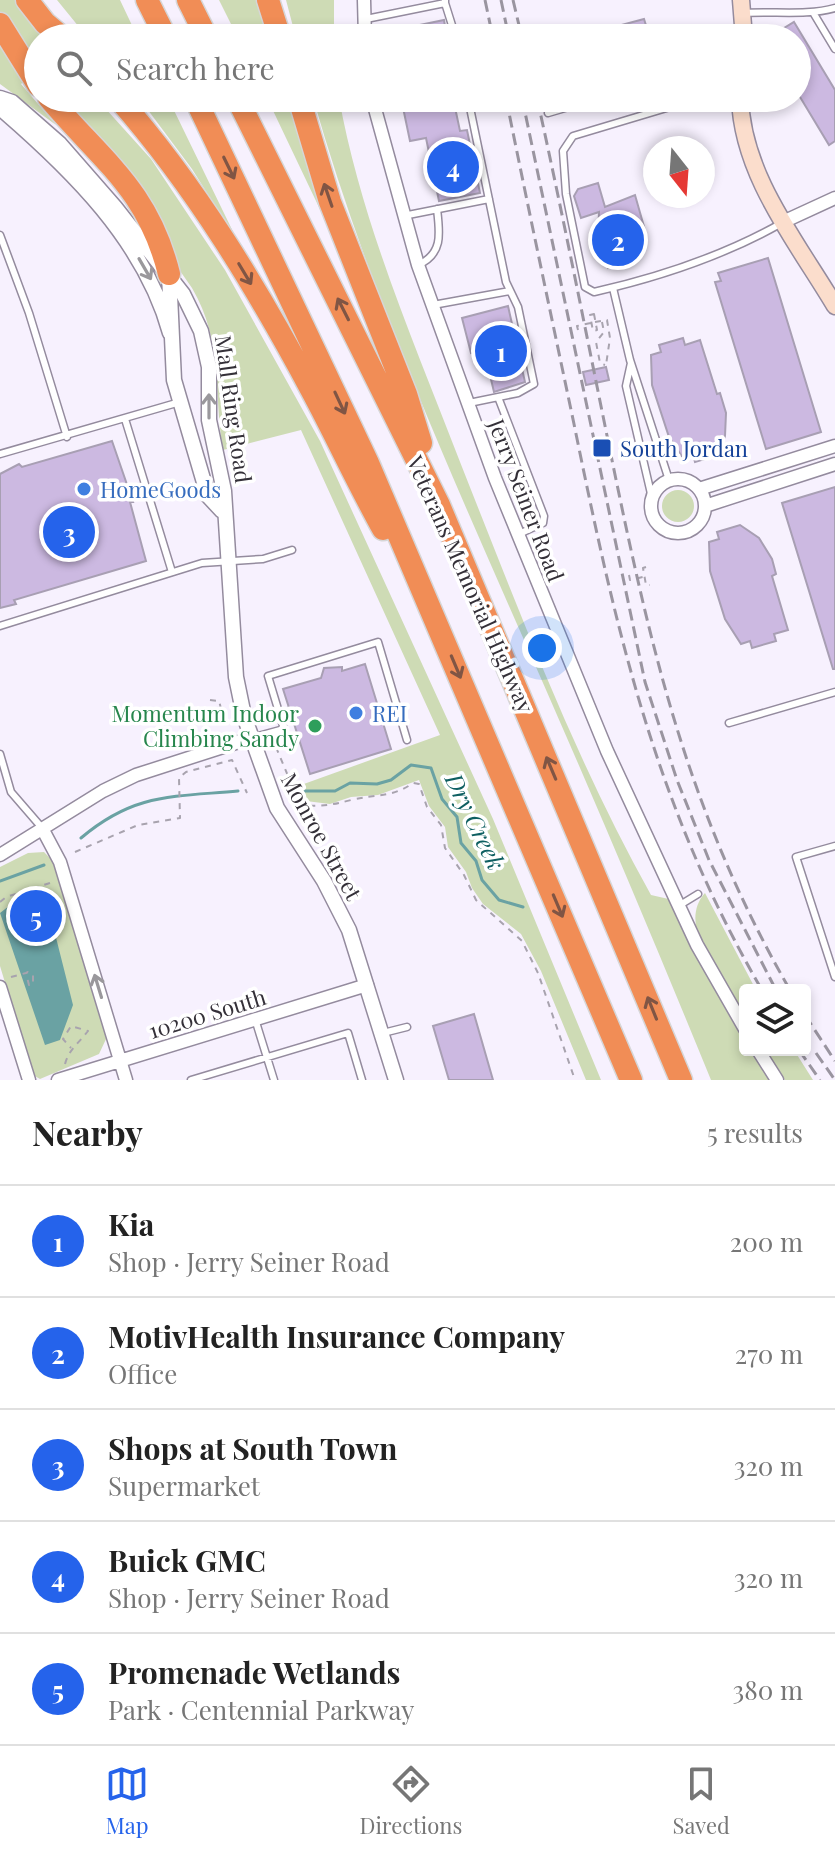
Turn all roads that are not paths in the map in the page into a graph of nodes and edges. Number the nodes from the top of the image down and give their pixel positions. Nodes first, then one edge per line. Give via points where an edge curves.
1 (27, 0) edge
2 (40, 0) edge
3 (147, 0) edge
4 (188, 0) edge
5 (268, 0) edge
6 (276, 0) edge
7 (364, 0) edge
8 (445, 2) edge
9 (742, 6) edge
10 (835, 8) edge
11 (814, 14) junction
12 (363, 19) junction
13 (0, 24) edge
14 (46, 24) edge
15 (55, 24) edge
16 (159, 24) edge
17 (200, 24) edge
18 (277, 24) edge
19 (280, 24) edge
20 (364, 24) edge
21 (452, 24) edge
22 (835, 49) edge
23 (24, 63) edge
24 (0, 98) edge
25 (0, 108) edge
26 (61, 112) edge
27 (129, 112) edge
28 (202, 112) edge
29 (244, 112) edge
30 (303, 112) edge
31 (376, 112) edge
32 (471, 112) edge
33 (551, 112) edge
34 (650, 112) edge
35 (741, 112) edge
36 (548, 113) dead end
37 (835, 198) edge
38 (489, 199) junction
39 (437, 209) junction
40 (403, 216) junction
41 (785, 221) junction
42 (0, 235) edge
43 (418, 265) junction
44 (169, 274) junction
45 (613, 288) junction
46 (510, 291) junction
47 (433, 305) junction
48 (835, 306) edge
49 (170, 333) junction
50 (631, 363) junction
51 (498, 397) junction
52 (180, 402) junction
53 (469, 403) junction
54 (125, 419) junction
55 (67, 437) junction
56 (835, 446) edge
57 (0, 454) edge
58 (835, 464) edge
59 (669, 480) junction
60 (699, 489) junction
61 (652, 498) junction
62 (439, 505) junction
63 (705, 506) junction
64 (222, 511) junction
65 (519, 534) junction
66 (292, 550) dead end
67 (229, 562) junction
68 (172, 572) junction
69 (0, 626) edge
70 (442, 634) junction
71 (835, 692) edge
72 (729, 723) dead end
73 (251, 738) junction
74 (407, 740) dead end
75 (0, 754) edge
76 (43, 830) junction
77 (835, 846) edge
78 (0, 855) edge
79 (698, 894) dead end
80 (680, 905) junction
81 (835, 977) edge
82 (367, 985) junction
83 (0, 987) edge
84 (3, 1009) edge
85 (255, 1019) junction
86 (739, 1019) edge
87 (407, 1027) dead end
88 (382, 1034) junction
89 (762, 1056) edge
90 (267, 1057) junction
91 (121, 1061) junction
92 (29, 1080) edge
93 (58, 1080) edge
94 (126, 1080) edge
95 (191, 1080) edge
96 (274, 1080) edge
97 (362, 1080) edge
98 (396, 1080) edge
99 (631, 1080) edge
100 (681, 1080) edge
101 (777, 1080) edge

1 - 14 highway
2 - 15 highway
3 - 16 highway
4 - 17 highway
5 - 18 highway
6 - 19 highway
7 - 12 street
8 - 12 lane
8 - 21 lane
9 - 11 lane
10 - 11 lane
11 - 22 lane
12 - 20 street
13 - 23 highway
24 - 44 street, Mall Ring Road via 12,102 60,144
25 -> 49 street, Mall Ring Road via 71,174 128,243 151,279
26 - 44 highway via 145,206
27 -> 70 highway via 187,183 246,276
28 -> 70 highway, Veterans Memorial Highway via 337,395
62 -> 29 highway, Veterans Memorial Highway
62 -> 30 highway via 406,394 330,202
31 - 40 street, Jerry Seiner Road
32 - 38 lane
33 - 36 lane
34 - 45 lane via 573,136 565,146 566,200 585,287 594,292
35 - 41 main road via 752,162
37 - 41 street
38 - 39 lane
38 - 46 lane
39 - 40 lane
39 - 43 lane via 438,248 433,258
40 - 43 street, Jerry Seiner Road
41 - 45 lane via 722,255
41 - 48 main road
42 - 55 lane
43 - 47 street, Jerry Seiner Road
44 - 49 street, Mall Ring Road
64 -> 44 street, Mall Ring Road via 206,350 194,312
45 - 50 lane
46 - 47 lane
46 - 51 lane via 534,384
47 - 53 street, Jerry Seiner Road
49 - 52 street, Mall Ring Road
50 - 59 lane
50 - 61 lane via 626,386
51 - 53 lane
51 - 65 lane via 544,516 543,523
52 - 54 lane
52 - 64 street, Mall Ring Road via 208,496
53 - 65 street, Jerry Seiner Road
54 - 55 lane
54 - 68 lane
55 - 57 lane
56 - 60 street
58 - 63 street
59 - 60 street via 686,480
59 - 61 street
60 - 63 street
61 - 63 street via 657,522 676,533 697,525
100 -> 62 highway, Veterans Memorial Highway
64 - 67 street, Mall Ring Road
65 - 80 street, Jerry Seiner Road via 607,751
66 - 67 lane
67 - 68 lane
67 - 73 street, Monroe Street via 236,677
68 - 69 lane
70 -> 99 highway, Veterans Memorial Highway
71 - 72 lane
73 - 74 lane via 284,729 268,676 378,642
73 - 76 street via 136,775
73 - 82 street, Monroe Street via 277,808 349,930
75 - 76 lane via 11,792
76 - 78 street
91 -> 76 street via 60,862
77 - 81 lane via 796,857
79 - 80 lane
80 - 86 street, Jerry Seiner Road
82 - 85 street, 10200 South
82 - 88 street, Monroe Street
83 - 84 street
84 - 92 street
85 - 90 lane
85 - 91 street, 10200 South
87 - 88 lane
88 - 98 street, Monroe Street
89 - 101 street
90 - 95 lane
90 - 96 lane
90 - 97 lane via 348,1033
91 - 93 street, 10200 South
91 - 94 street

